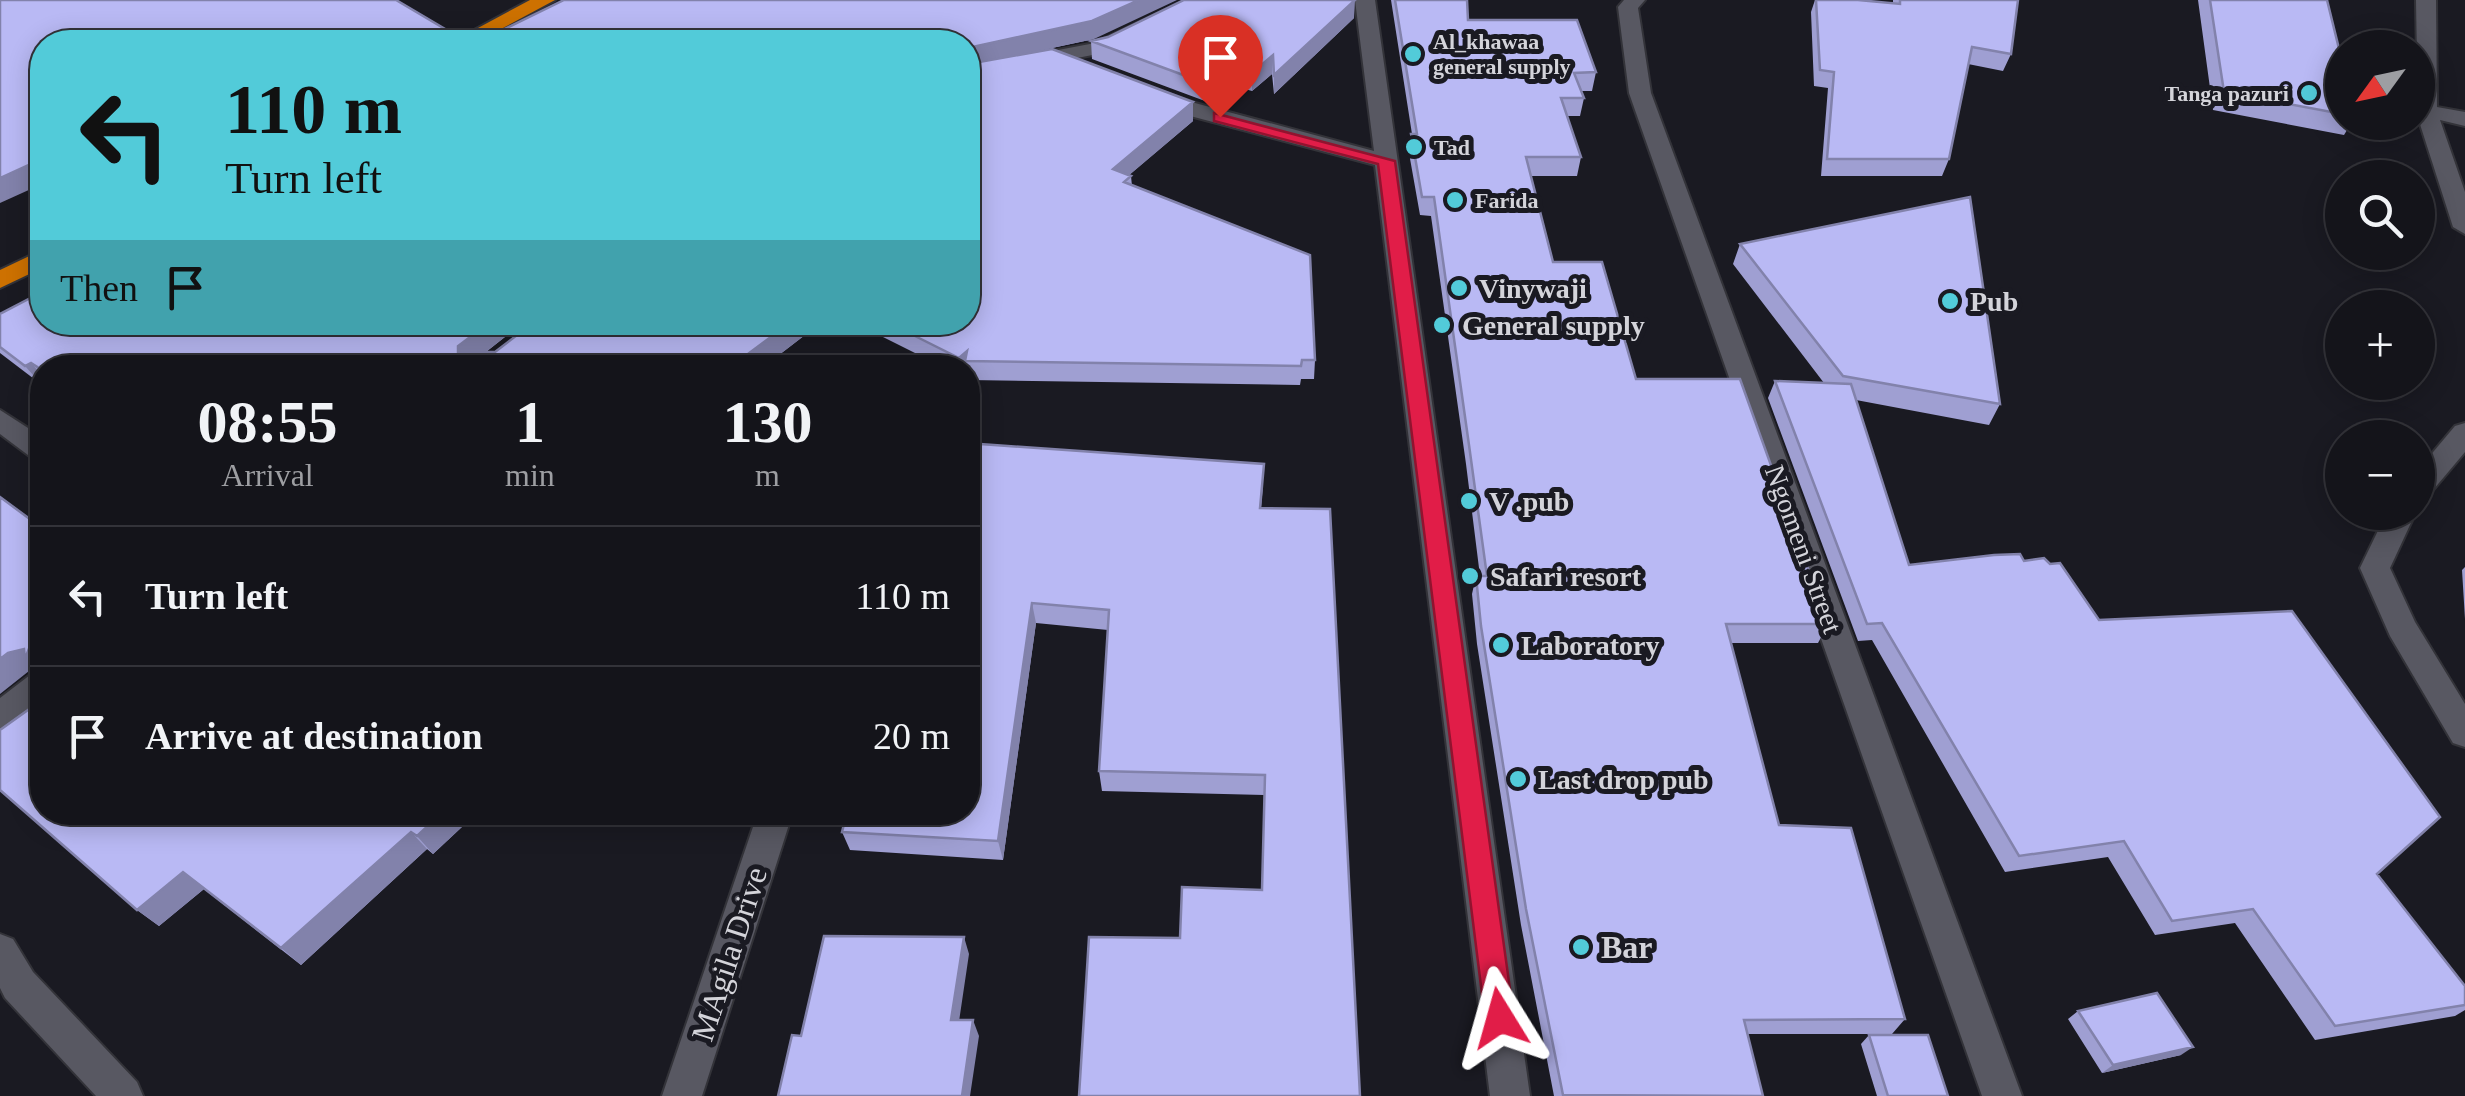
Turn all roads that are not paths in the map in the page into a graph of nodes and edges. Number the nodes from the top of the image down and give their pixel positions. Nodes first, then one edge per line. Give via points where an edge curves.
1 (545, 0) edge
2 (1202, 0) edge
3 (1365, 0) edge
4 (1636, 0) edge
5 (2426, 0) edge
6 (486, 30) edge
7 (2426, 30) edge
8 (1055, 56) junction
9 (1088, 69) edge
10 (980, 71) edge
11 (1138, 89) edge
12 (2435, 113) edge
13 (2465, 119) edge
14 (2435, 138) edge
15 (1386, 161) junction
16 (2465, 227) edge
17 (30, 264) edge
18 (0, 280) edge
19 (0, 420) edge
20 (2465, 433) edge
21 (30, 442) edge
22 (2435, 469) edge
23 (2393, 530) edge
24 (30, 693) edge
25 (0, 716) edge
26 (2465, 732) edge
27 (772, 825) edge
28 (0, 952) edge
29 (123, 1096) edge
30 (682, 1096) edge
31 (1510, 1096) edge
32 (2002, 1096) edge

1 - 6 highway
2 - 8 street via 1101,48
3 - 15 street
4 - 32 street, Ngomeni Street via 1628,7 1640,93
5 - 7 street
8 - 9 street
8 - 10 street
11 - 15 street
12 - 13 street
14 - 16 street
15 - 31 street
17 - 18 highway
19 - 21 street
20 - 22 street
23 - 26 street via 2375,568 2401,626
24 - 25 street
27 - 30 street, MAgila Drive
28 - 29 street via 19,986

